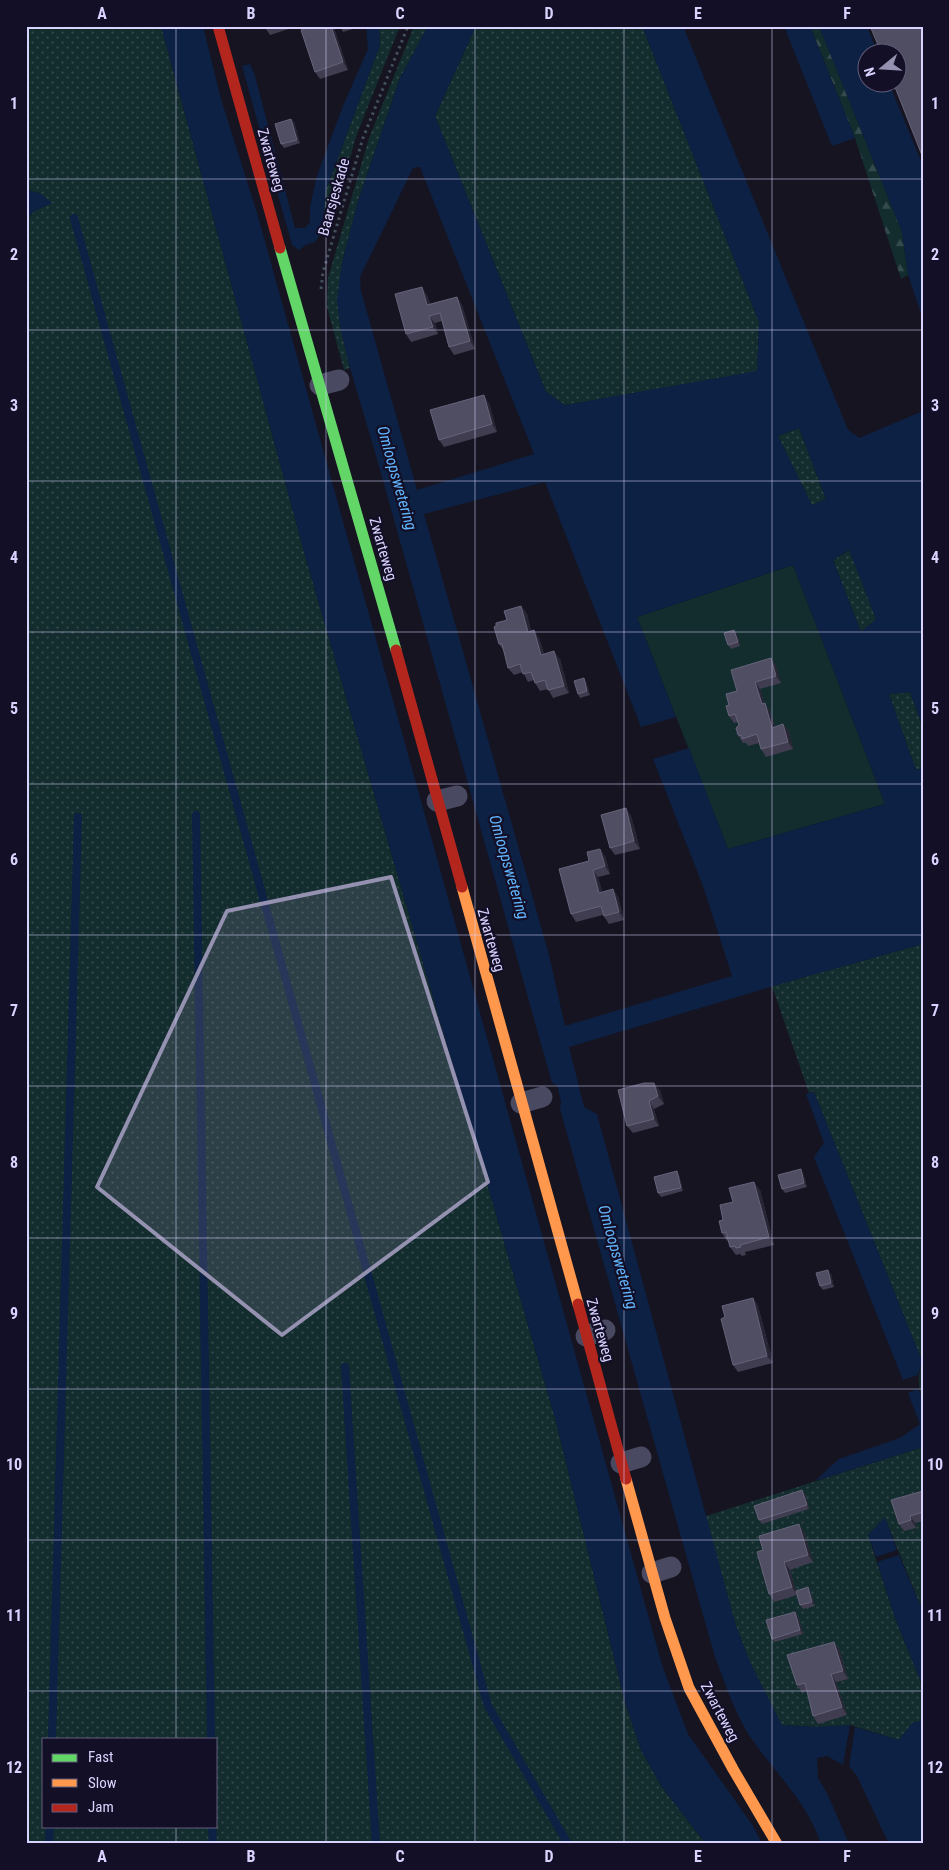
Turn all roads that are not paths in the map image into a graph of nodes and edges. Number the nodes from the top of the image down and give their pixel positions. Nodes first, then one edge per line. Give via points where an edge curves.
1 (218, 26) edge
2 (542, 1097) dead end
3 (521, 1103) junction
4 (778, 1844) edge

1 - 3 street, Zwarteweg via 329,382 447,799
2 - 3 street
3 - 4 street, Zwarteweg via 596,1333 662,1570 665,1618 689,1688

